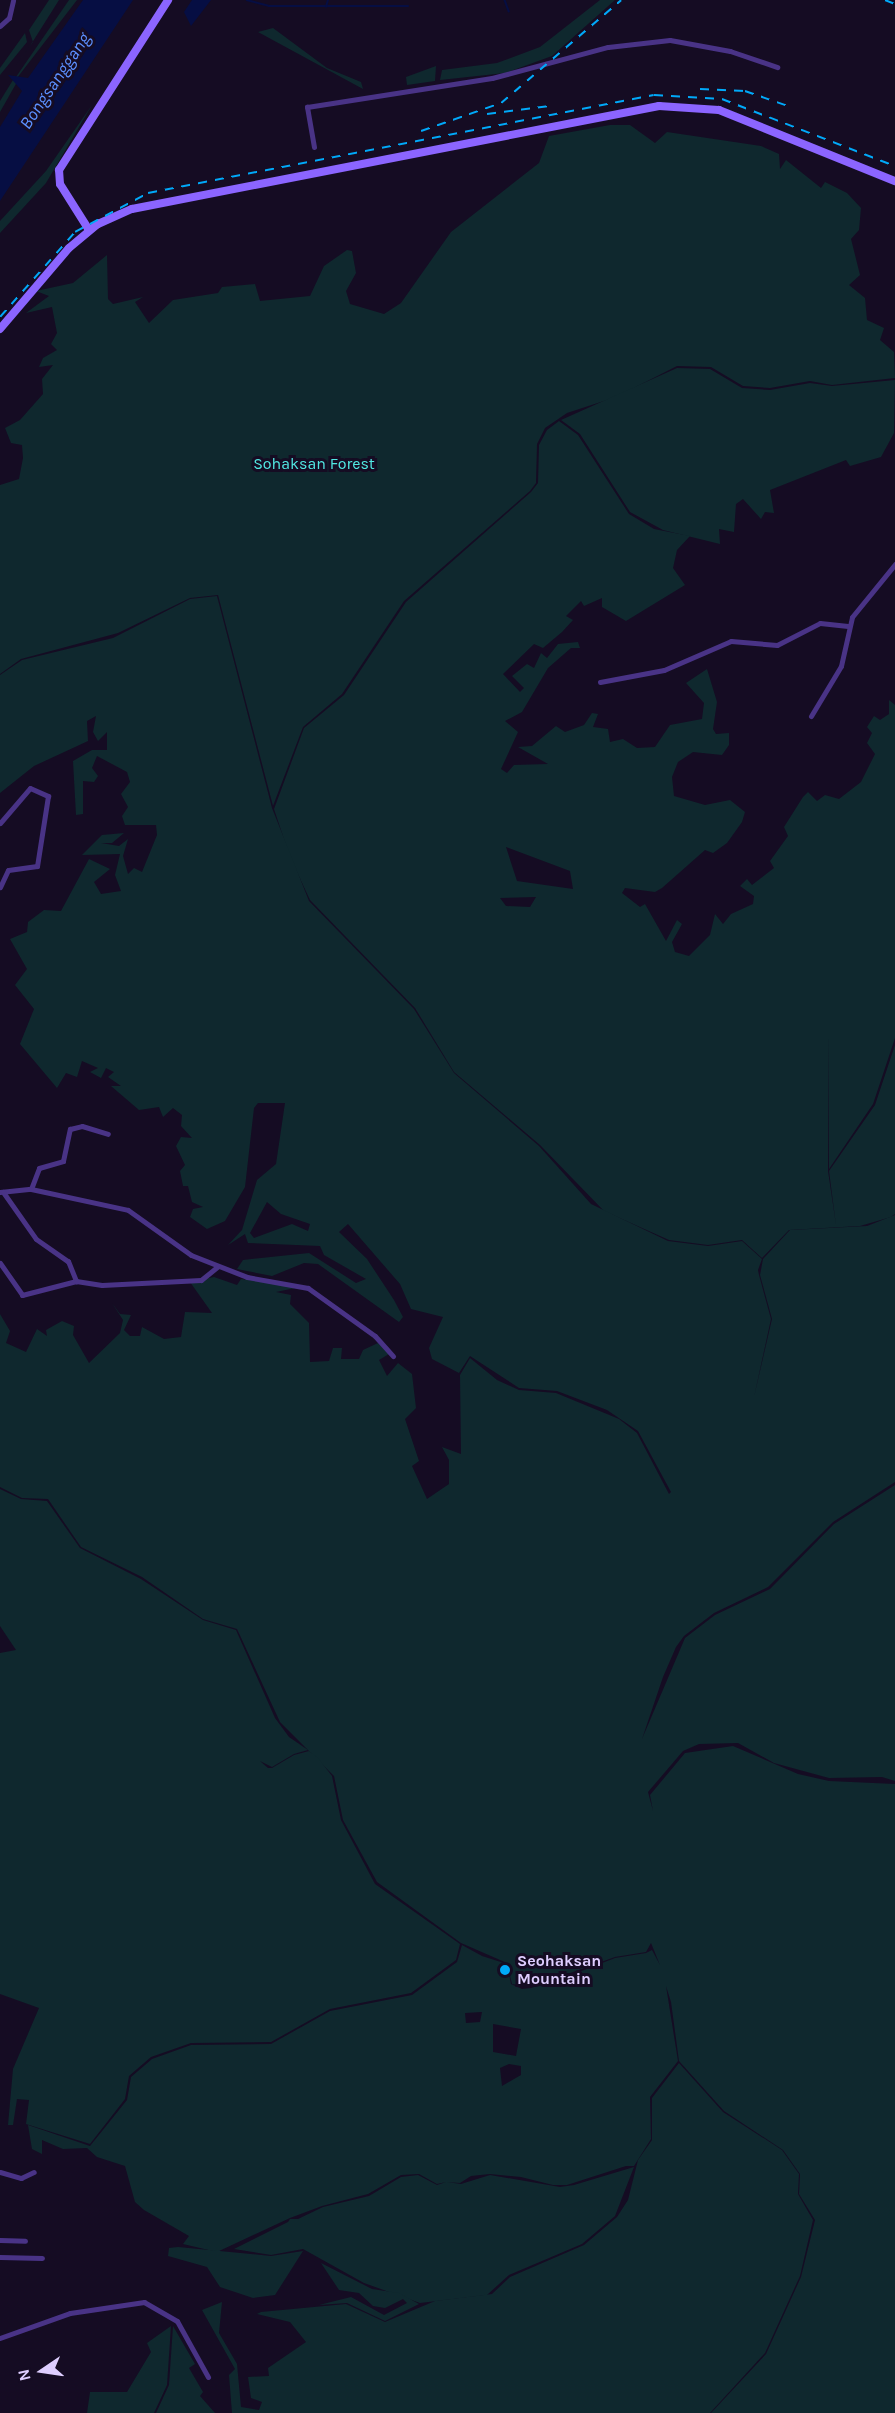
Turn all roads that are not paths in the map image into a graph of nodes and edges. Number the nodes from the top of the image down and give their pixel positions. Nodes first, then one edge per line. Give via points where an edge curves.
1 (13, 0) edge
2 (168, 0) edge
3 (0, 26) edge
4 (777, 67) dead end
5 (314, 147) dead end
6 (895, 181) edge
7 (89, 230) junction
8 (0, 329) edge
9 (895, 564) edge
10 (848, 626) junction
11 (600, 682) dead end
12 (811, 716) dead end
13 (0, 823) edge
14 (0, 887) edge
15 (108, 1134) dead end
16 (31, 1189) junction
17 (2, 1192) edge
18 (0, 1263) edge
19 (217, 1267) junction
20 (76, 1281) junction
21 (393, 1356) dead end
22 (0, 2172) edge
23 (34, 2172) dead end
24 (0, 2240) edge
25 (25, 2241) dead end
26 (0, 2256) edge
27 (42, 2258) dead end
28 (0, 2338) edge
29 (208, 2377) dead end

1 - 3 street via 9,18
2 - 7 street via 59,170 60,184
4 - 5 street via 730,51 670,40 608,47 492,78 307,107
6 - 7 street via 719,110 676,104 398,161 185,195 132,209
7 - 8 street
9 - 10 street
10 - 11 street via 820,623 777,645 731,641 664,670
10 - 12 street via 841,666
13 - 14 street via 30,789 48,796 36,866 8,870
15 - 16 street via 82,1126 70,1129 63,1161 39,1168
16 - 17 street
16 - 19 street via 128,1210 190,1255
17 - 20 street via 36,1239 68,1261
18 - 20 street via 22,1295
19 - 20 street via 201,1280 102,1286
19 - 21 street via 308,1288 375,1336
22 - 23 street via 21,2178
24 - 25 street
26 - 27 street
28 - 29 street via 70,2313 144,2302 177,2321

